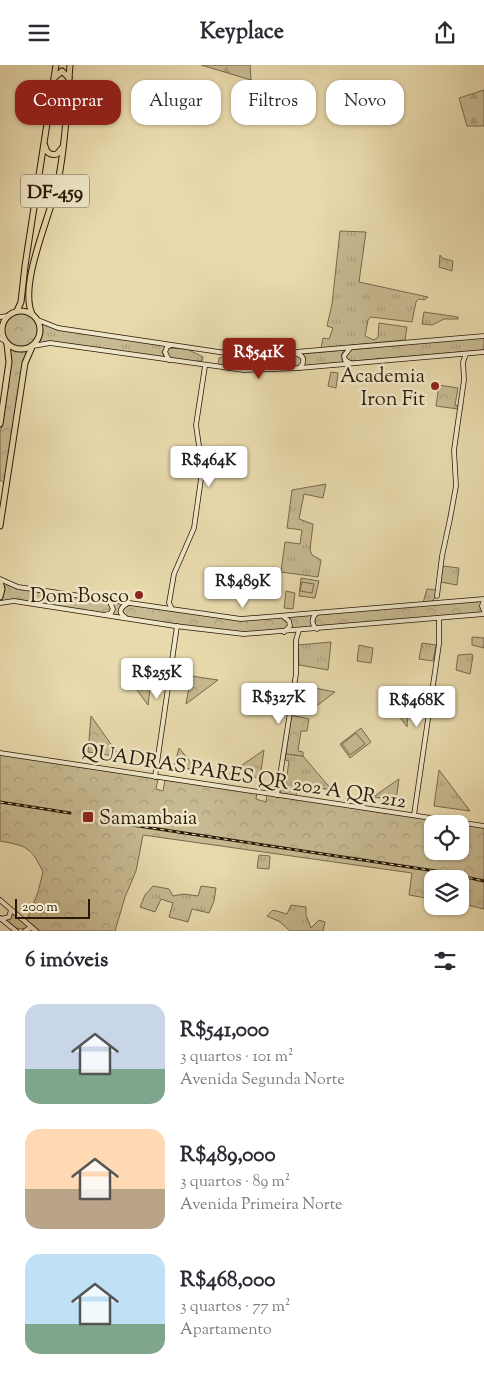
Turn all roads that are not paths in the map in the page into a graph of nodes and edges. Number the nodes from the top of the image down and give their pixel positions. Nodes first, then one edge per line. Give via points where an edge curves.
1 (56, 65) edge
2 (70, 65) edge
3 (69, 77) junction
4 (54, 80) joint
5 (47, 125) edge
6 (44, 143) junction
7 (63, 147) junction
8 (17, 311) junction
9 (32, 314) junction
10 (8, 316) junction
11 (0, 317) edge
12 (38, 320) junction
13 (484, 336) edge
14 (4, 341) edge
15 (171, 345) junction
16 (32, 346) junction
17 (350, 348) junction
18 (484, 352) edge
19 (294, 353) junction
20 (458, 354) junction
21 (466, 354) junction
22 (169, 361) junction
23 (462, 362) junction
24 (351, 364) junction
25 (205, 366) junction
26 (299, 368) junction
27 (0, 424) edge
28 (0, 481) edge
29 (5, 489) junction
30 (0, 526) edge
31 (0, 580) edge
32 (437, 596) junction
33 (0, 597) edge
34 (108, 600) junction
35 (484, 600) edge
36 (0, 603) edge
37 (128, 603) junction
38 (169, 603) junction
39 (433, 603) junction
40 (443, 603) junction
41 (163, 608) junction
42 (172, 609) junction
43 (317, 613) junction
44 (484, 613) edge
45 (106, 615) junction
46 (284, 616) junction
47 (126, 618) junction
48 (439, 618) junction
49 (177, 626) junction
50 (317, 629) junction
51 (299, 630) junction
52 (290, 631) junction
53 (284, 632) junction
54 (296, 640) junction
55 (0, 753) edge
56 (155, 777) junction
57 (277, 795) junction
58 (414, 815) junction
59 (484, 826) edge
60 (0, 901) edge
61 (11, 910) junction
62 (1, 918) edge
63 (34, 930) edge
64 (16, 931) edge
65 (25, 931) edge

1 - 4 main road, DF-459
2 - 3 main road, DF-459
3 - 4 main road via 62,71
3 - 7 main road, DF-459
5 - 6 main road, DF-459
6 - 7 main road via 52,155
6 - 8 main road, DF-459 via 21,302
7 - 9 main road, DF-459 via 59,179 31,275 28,302
8 - 9 main road
8 - 10 main road
9 - 12 main road
10 - 11 main road
10 - 14 main road via 2,325
12 - 15 main road via 58,328
12 - 16 main road via 40,337
13 - 17 main road
14 - 16 main road via 18,349
14 - 27 main road via 9,357
15 - 19 main road via 234,354
15 - 22 main road via 165,352
16 - 22 main road via 50,343
16 - 29 main road via 25,363
17 - 19 main road
17 - 24 main road via 344,356
18 - 21 main road
19 - 26 main road via 304,359
20 - 21 main road
20 - 23 main road
20 - 24 main road
21 - 23 main road
22 - 25 main road
23 - 32 main road via 464,380 454,450 456,487
24 - 26 main road
25 - 26 main road via 244,371
25 - 38 main road via 196,425 202,471 196,517 174,574
28 - 29 main road
29 - 30 main road
31 - 33 main road
31 - 34 main road via 18,587
32 - 39 main road
32 - 40 main road
34 - 37 main road
34 - 45 main road via 113,609
35 - 40 main road
35 - 44 main road
36 - 45 main road via 14,601
37 - 41 main road
37 - 47 main road via 120,610
38 - 41 main road
38 - 42 main road
39 - 40 main road
39 - 43 main road
41 - 42 main road
42 - 46 main road via 241,619
43 - 46 main road
43 - 50 main road via 312,621
44 - 48 main road
45 - 47 main road
46 - 53 main road via 290,625
47 - 49 main road
48 - 50 main road
48 - 58 main road via 439,644
49 - 53 main road via 244,634
49 - 56 main road
50 - 51 main road
51 - 52 main road
51 - 54 main road
52 - 53 main road
52 - 54 main road
54 - 57 main road via 296,673
55 - 56 main road, QUADRAS PARES QR 202 A QR 212
56 - 57 main road, QUADRAS PARES QR 202 A QR 212
57 - 58 main road, QUADRAS PARES QR 202 A QR 212
58 - 59 main road, QUADRAS PARES QR 202 A QR 212
60 - 61 main road
61 - 62 main road via 9,917
61 - 63 main road
62 - 64 main road
63 - 65 main road

